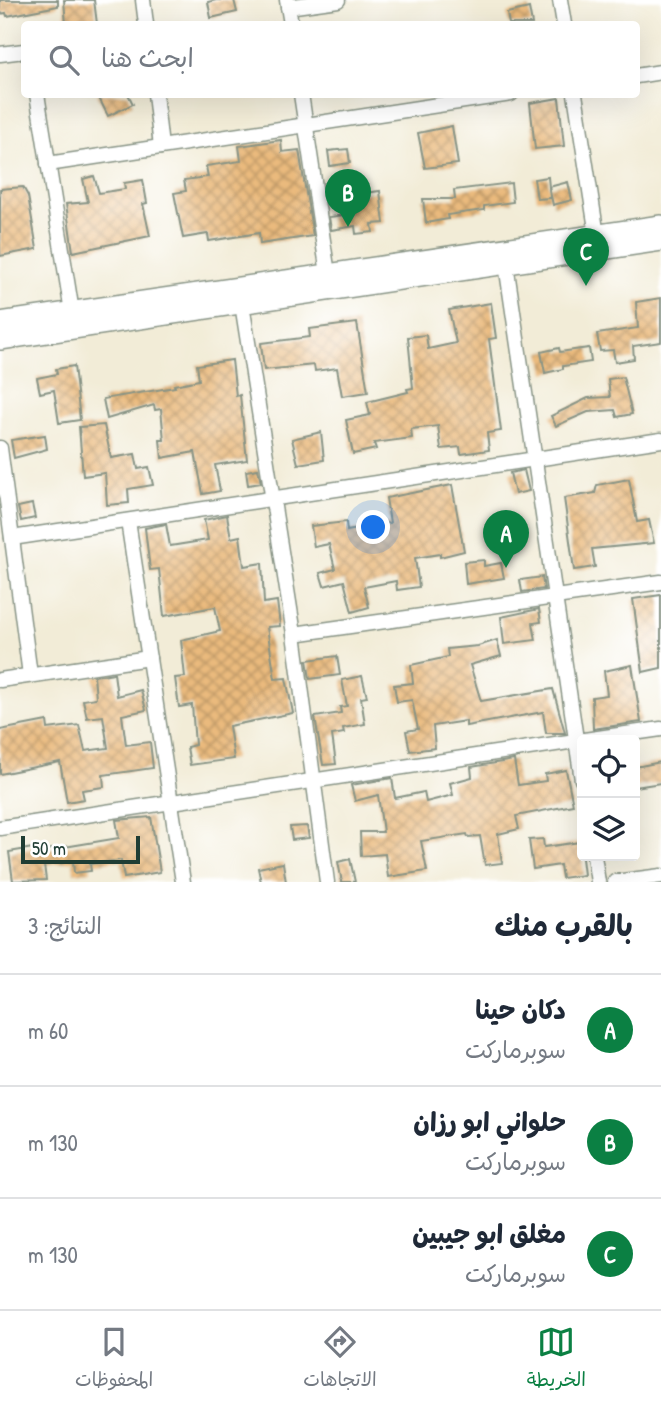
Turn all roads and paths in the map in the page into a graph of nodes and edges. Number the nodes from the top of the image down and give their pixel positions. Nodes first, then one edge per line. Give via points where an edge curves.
1 (143, 0) edge
2 (338, 0) edge
3 (560, 0) edge
4 (288, 4) edge
5 (146, 21) edge
6 (564, 21) edge
7 (21, 51) edge
8 (0, 54) edge
9 (661, 72) edge
10 (640, 75) edge
11 (38, 98) edge
12 (155, 98) edge
13 (302, 98) edge
14 (486, 98) edge
15 (576, 98) edge
16 (306, 127) junction
17 (161, 147) junction
18 (48, 164) junction
19 (661, 225) edge
20 (598, 242) junction
21 (661, 242) edge
22 (506, 264) junction
23 (328, 274) junction
24 (242, 304) junction
25 (72, 312) junction
26 (0, 322) edge
27 (0, 341) edge
28 (661, 440) edge
29 (0, 448) edge
30 (533, 459) junction
31 (273, 497) junction
32 (128, 521) junction
33 (12, 538) junction
34 (661, 582) edge
35 (555, 597) junction
36 (294, 634) junction
37 (149, 658) junction
38 (30, 676) junction
39 (0, 680) edge
40 (661, 729) edge
41 (580, 735) edge
42 (621, 735) edge
43 (577, 742) edge
44 (311, 779) junction
45 (170, 801) junction
46 (0, 828) edge
47 (595, 861) edge
48 (661, 876) edge
49 (183, 882) edge
50 (327, 882) edge
51 (598, 882) edge
52 (615, 882) edge

1 - 5 street
2 - 4 street
3 - 6 street
7 - 8 street
9 - 10 street
11 - 18 street
12 - 17 street
13 - 16 street
14 - 16 street
15 - 20 street
16 - 17 street
16 - 23 street
17 - 18 street
18 - 25 street
19 - 20 main road
20 - 21 main road
20 - 22 main road
20 - 23 main road
22 - 24 main road
22 - 30 street
23 - 25 main road
24 - 27 main road
24 - 31 street
25 - 26 main road
28 - 30 street
29 - 33 street
30 - 31 street
30 - 35 street
31 - 32 street
31 - 36 street
32 - 33 street
32 - 37 street
33 - 38 street
34 - 35 street
35 - 36 street
35 - 41 street
36 - 44 street
37 - 38 street
37 - 45 street
38 - 39 street
40 - 42 street
43 - 44 street
44 - 45 street
44 - 50 street
45 - 46 street
45 - 49 street
47 - 51 street
48 - 52 street

